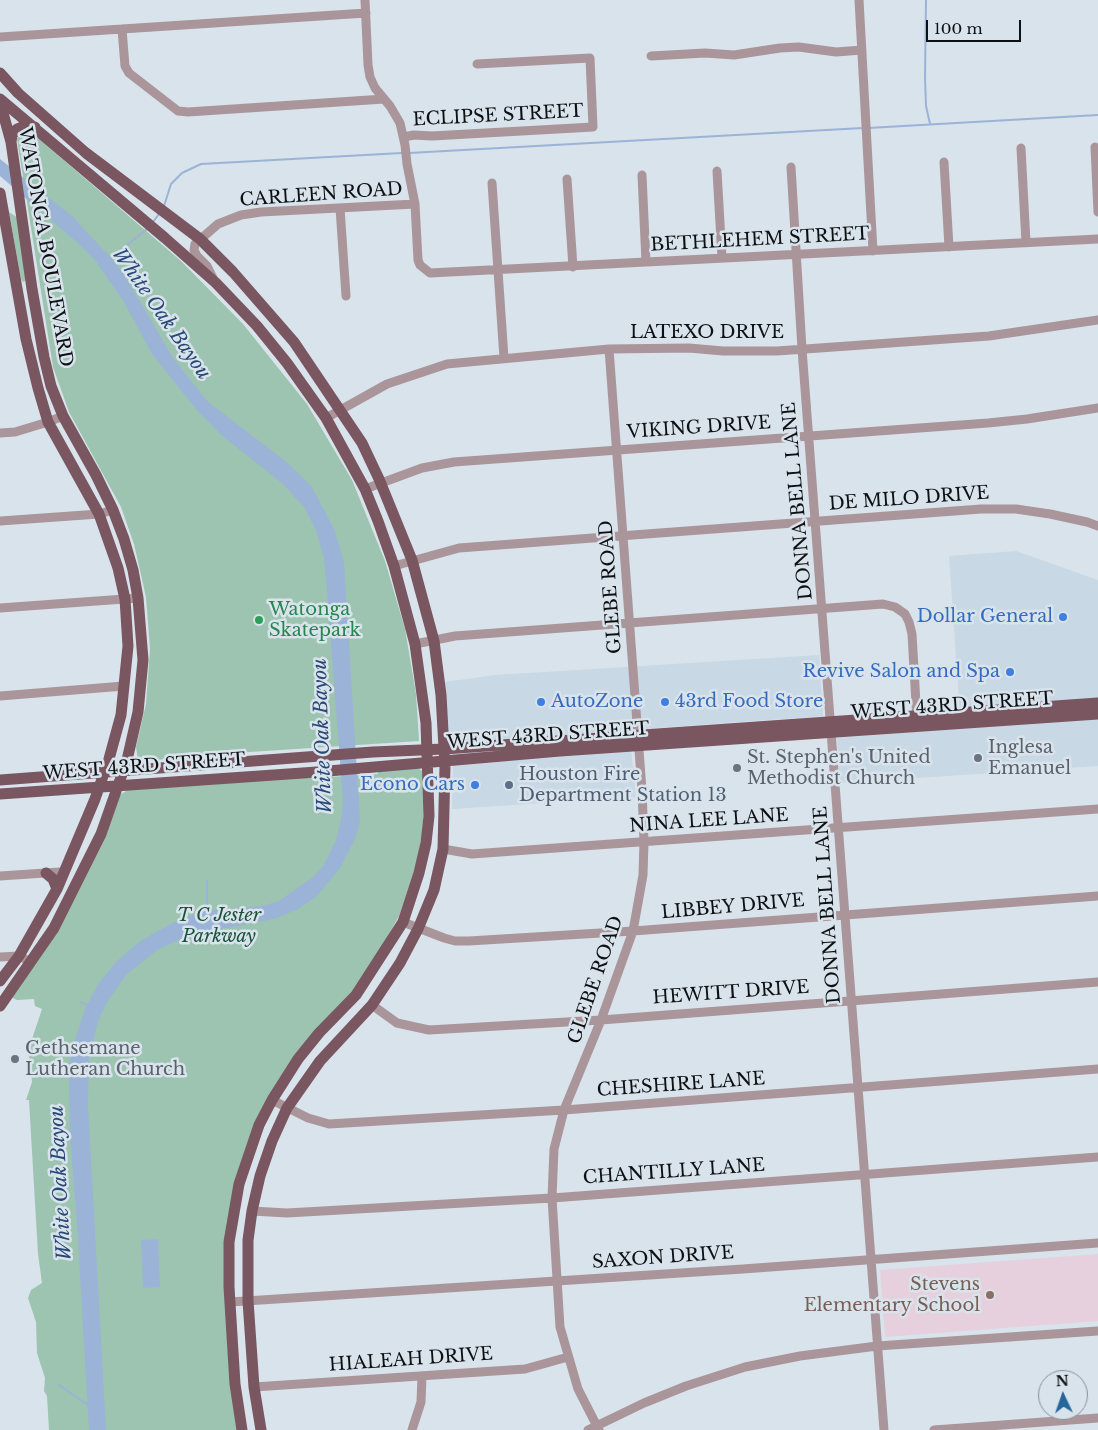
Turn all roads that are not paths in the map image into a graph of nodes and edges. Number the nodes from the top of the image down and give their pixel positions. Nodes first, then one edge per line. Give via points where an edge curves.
1 (365, 0) edge
2 (860, 0) edge
3 (366, 13) junction
4 (122, 29) junction
5 (0, 37) edge
6 (862, 50) junction
7 (651, 56) dead end
8 (477, 64) dead end
9 (0, 73) edge
10 (384, 99) junction
11 (0, 100) edge
12 (34, 127) junction
13 (405, 141) junction
14 (11, 142) junction
15 (1095, 147) dead end
16 (1021, 148) dead end
17 (86, 153) junction
18 (944, 162) dead end
19 (76, 163) junction
20 (791, 168) dead end
21 (717, 171) dead end
22 (642, 175) dead end
23 (567, 179) dead end
24 (492, 183) dead end
25 (0, 193) edge
26 (414, 204) junction
27 (340, 208) junction
28 (1098, 212) edge
29 (200, 239) junction
30 (1098, 240) edge
31 (1026, 243) junction
32 (949, 247) junction
33 (873, 251) junction
34 (796, 255) junction
35 (722, 258) junction
36 (646, 262) junction
37 (573, 267) junction
38 (497, 270) junction
39 (216, 283) junction
40 (32, 289) junction
41 (18, 292) junction
42 (346, 296) dead end
43 (1098, 320) edge
44 (609, 349) junction
45 (802, 349) junction
46 (504, 358) junction
47 (1098, 408) edge
48 (340, 409) junction
49 (62, 416) junction
50 (326, 418) junction
51 (48, 422) junction
52 (0, 433) edge
53 (809, 436) junction
54 (617, 450) junction
55 (381, 482) junction
56 (365, 489) junction
57 (113, 510) junction
58 (99, 514) junction
59 (0, 520) edge
60 (816, 522) junction
61 (1098, 526) edge
62 (624, 536) junction
63 (412, 560) junction
64 (394, 566) junction
65 (138, 598) junction
66 (125, 599) junction
67 (0, 608) edge
68 (823, 608) junction
69 (629, 622) junction
70 (434, 641) junction
71 (416, 644) junction
72 (124, 686) junction
73 (0, 696) edge
74 (1098, 703) edge
75 (1005, 714) junction
76 (1098, 714) edge
77 (917, 721) junction
78 (831, 727) junction
79 (637, 742) junction
80 (510, 744) junction
81 (560, 746) junction
82 (428, 750) junction
83 (444, 755) junction
84 (513, 756) junction
85 (261, 761) junction
86 (428, 762) junction
87 (124, 770) junction
88 (105, 771) junction
89 (262, 776) junction
90 (0, 780) edge
91 (118, 786) junction
92 (99, 788) junction
93 (0, 794) edge
94 (1098, 809) edge
95 (839, 828) junction
96 (644, 842) junction
97 (443, 849) junction
98 (46, 873) junction
99 (64, 873) junction
100 (0, 876) edge
101 (57, 889) junction
102 (1098, 896) edge
103 (845, 914) junction
104 (403, 922) junction
105 (418, 929) junction
106 (633, 931) junction
107 (19, 956) junction
108 (0, 959) edge
109 (31, 962) junction
110 (3, 977) edge
111 (1098, 982) edge
112 (851, 1001) junction
113 (372, 1004) junction
114 (0, 1006) edge
115 (601, 1020) junction
116 (1098, 1069) edge
117 (858, 1087) junction
118 (272, 1100) junction
119 (287, 1108) junction
120 (564, 1110) junction
121 (1098, 1157) edge
122 (864, 1174) junction
123 (552, 1198) junction
124 (252, 1212) junction
125 (1098, 1243) edge
126 (871, 1260) junction
127 (557, 1280) junction
128 (248, 1301) junction
129 (230, 1302) junction
130 (1098, 1331) edge
131 (877, 1346) junction
132 (568, 1358) junction
133 (422, 1377) junction
134 (254, 1387) junction
135 (1098, 1418) edge
136 (598, 1428) edge
137 (242, 1430) edge
138 (261, 1430) edge
139 (412, 1430) edge
140 (588, 1430) edge
141 (884, 1430) edge
142 (934, 1430) edge

1 - 3 street
2 - 6 street
3 - 4 street
3 - 10 street via 370,77
4 - 5 street
4 - 10 street via 129,73 178,110 188,112
6 - 7 street via 836,52 799,47 734,55
6 - 33 street
8 - 13 street, ECLIPSE STREET via 590,58 593,127 414,135
9 - 17 main road
10 - 13 street via 395,112
11 - 12 main road
11 - 14 main road, WATONGA BOULEVARD
12 - 14 main road via 27,125 16,129
12 - 19 main road
13 - 26 street
14 - 40 main road, WATONGA BOULEVARD
15 - 28 street
16 - 31 street
17 - 19 main road
17 - 29 main road
18 - 32 street
19 - 39 main road
20 - 34 street, DONNA BELL LANE
21 - 35 street
22 - 36 street
23 - 37 street
24 - 38 street
25 - 41 main road, WATONGA BOULEVARD
26 - 27 street, CARLEEN ROAD
26 - 38 street, BETHLEHEM STREET via 418,260 425,270 437,274
27 - 29 street, CARLEEN ROAD via 241,215 218,224
27 - 42 street
29 - 39 street via 194,250
29 - 48 main road via 294,342
30 - 31 street, BETHLEHEM STREET
31 - 32 street, BETHLEHEM STREET
32 - 33 street, BETHLEHEM STREET
33 - 34 street, BETHLEHEM STREET
34 - 35 street, BETHLEHEM STREET
34 - 45 street, DONNA BELL LANE
35 - 36 street, BETHLEHEM STREET
36 - 37 street, BETHLEHEM STREET
37 - 38 street, BETHLEHEM STREET
38 - 46 street
39 - 50 main road via 257,326
40 - 41 main road
40 - 49 main road, WATONGA BOULEVARD via 44,358
41 - 51 main road, WATONGA BOULEVARD via 26,339
43 - 45 street, LATEXO DRIVE via 989,336
44 - 45 street, LATEXO DRIVE
44 - 46 street, LATEXO DRIVE
44 - 54 street, GLEBE ROAD
45 - 53 street, DONNA BELL LANE
46 - 48 street, LATEXO DRIVE via 447,364 387,384
47 - 53 street, VIKING DRIVE via 1028,419
48 - 50 street, LATEXO DRIVE
48 - 55 main road via 362,443
49 - 51 street
49 - 57 main road, WATONGA BOULEVARD
50 - 56 main road
51 - 52 street
51 - 58 main road, WATONGA BOULEVARD
53 - 54 street, VIKING DRIVE
53 - 60 street, DONNA BELL LANE
54 - 55 street, VIKING DRIVE via 454,462 422,468
54 - 62 street, GLEBE ROAD
55 - 56 street, VIKING DRIVE
55 - 63 main road
56 - 64 main road
57 - 58 street
57 - 65 main road, WATONGA BOULEVARD via 127,546
58 - 59 street
58 - 66 main road, WATONGA BOULEVARD
60 - 61 street, DE MILO DRIVE via 1007,509 1050,514
60 - 62 street, DE MILO DRIVE
60 - 68 street, DONNA BELL LANE
62 - 63 street, DE MILO DRIVE via 459,548
62 - 69 street, GLEBE ROAD
63 - 64 street, DE MILO DRIVE
63 - 70 main road
64 - 71 main road
65 - 66 street
65 - 87 main road, WATONGA BOULEVARD via 143,660 138,712
66 - 67 street
66 - 72 main road, WATONGA BOULEVARD via 128,646
68 - 69 street
68 - 77 street via 883,604 905,614 912,634
68 - 78 street, DONNA BELL LANE
69 - 70 street via 456,636
69 - 79 street, GLEBE ROAD
70 - 71 street
70 - 83 main road
71 - 82 main road
72 - 73 street
72 - 88 main road, WATONGA BOULEVARD via 121,715
74 - 75 main road, WEST 43RD STREET
75 - 76 main road, WEST 43RD STREET
75 - 77 main road, WEST 43RD STREET
77 - 78 main road, WEST 43RD STREET
78 - 79 main road, WEST 43RD STREET
78 - 95 street, DONNA BELL LANE
79 - 81 main road, WEST 43RD STREET
79 - 96 street, GLEBE ROAD
80 - 81 main road, WEST 43RD STREET
80 - 83 main road, WEST 43RD STREET
80 - 84 main road
81 - 84 main road, WEST 43RD STREET
82 - 83 main road, WEST 43RD STREET
82 - 85 main road, WEST 43RD STREET
82 - 86 main road
83 - 84 main road, WEST 43RD STREET
83 - 86 main road, WEST 43RD STREET
83 - 97 main road
85 - 87 main road, WEST 43RD STREET
85 - 89 main road
86 - 89 main road, WEST 43RD STREET
86 - 104 main road via 426,843
87 - 88 main road, WEST 43RD STREET
87 - 91 main road, WATONGA BOULEVARD
88 - 90 main road, WEST 43RD STREET
88 - 92 main road, WATONGA BOULEVARD
89 - 91 main road, WEST 43RD STREET
91 - 92 main road, WEST 43RD STREET
91 - 109 main road, WATONGA BOULEVARD via 101,834 79,879 54,928
92 - 93 main road, WEST 43RD STREET
92 - 99 main road, WATONGA BOULEVARD
94 - 95 street, NINA LEE LANE
95 - 96 street, NINA LEE LANE
95 - 103 street, DONNA BELL LANE
96 - 97 street, NINA LEE LANE via 472,854
96 - 106 street, GLEBE ROAD via 643,875
97 - 105 main road via 434,890
98 - 99 street
98 - 100 street
98 - 101 main road
99 - 101 main road, WATONGA BOULEVARD
101 - 107 main road, WATONGA BOULEVARD
102 - 103 street, LIBBEY DRIVE
103 - 106 street, LIBBEY DRIVE
103 - 112 street, DONNA BELL LANE
104 - 105 street, LIBBEY DRIVE
104 - 118 main road via 356,995 298,1059
105 - 106 street, LIBBEY DRIVE via 455,941
105 - 113 main road
106 - 115 street, GLEBE ROAD
107 - 108 street
107 - 109 street
107 - 110 main road, WATONGA BOULEVARD
108 - 110 main road via 4,966
109 - 114 main road, WATONGA BOULEVARD
111 - 112 street, HEWITT DRIVE
112 - 115 street, HEWITT DRIVE
112 - 117 street, DONNA BELL LANE
113 - 115 street, HEWITT DRIVE via 397,1023 429,1030
113 - 119 main road via 320,1061
115 - 120 street, GLEBE ROAD
116 - 117 street, CHESHIRE LANE
117 - 120 street, CHESHIRE LANE
117 - 122 street, DONNA BELL LANE
118 - 119 street, CHESHIRE LANE
118 - 129 main road via 259,1125 239,1184 230,1242
119 - 120 street, CHESHIRE LANE via 329,1124
119 - 124 main road via 260,1176
120 - 123 street, GLEBE ROAD via 554,1149
121 - 122 street, CHANTILLY LANE
122 - 123 street, CHANTILLY LANE
122 - 126 street, DONNA BELL LANE
123 - 124 street, CHANTILLY LANE via 288,1213
123 - 127 street, GLEBE ROAD
124 - 128 main road via 248,1240
125 - 126 street, SAXON DRIVE
126 - 127 street, SAXON DRIVE
126 - 131 street, DONNA BELL LANE
127 - 128 street, SAXON DRIVE
127 - 132 street, GLEBE ROAD via 560,1327
128 - 129 street, SAXON DRIVE
128 - 134 main road
129 - 137 main road
130 - 131 street
131 - 136 street via 800,1356 745,1368 644,1402
131 - 141 street, DONNA BELL LANE
132 - 133 street, HIALEAH DRIVE via 524,1369
132 - 136 street, GLEBE ROAD via 578,1388
133 - 134 street, HIALEAH DRIVE
133 - 139 street via 422,1402
134 - 138 main road
135 - 142 street
136 - 140 street

